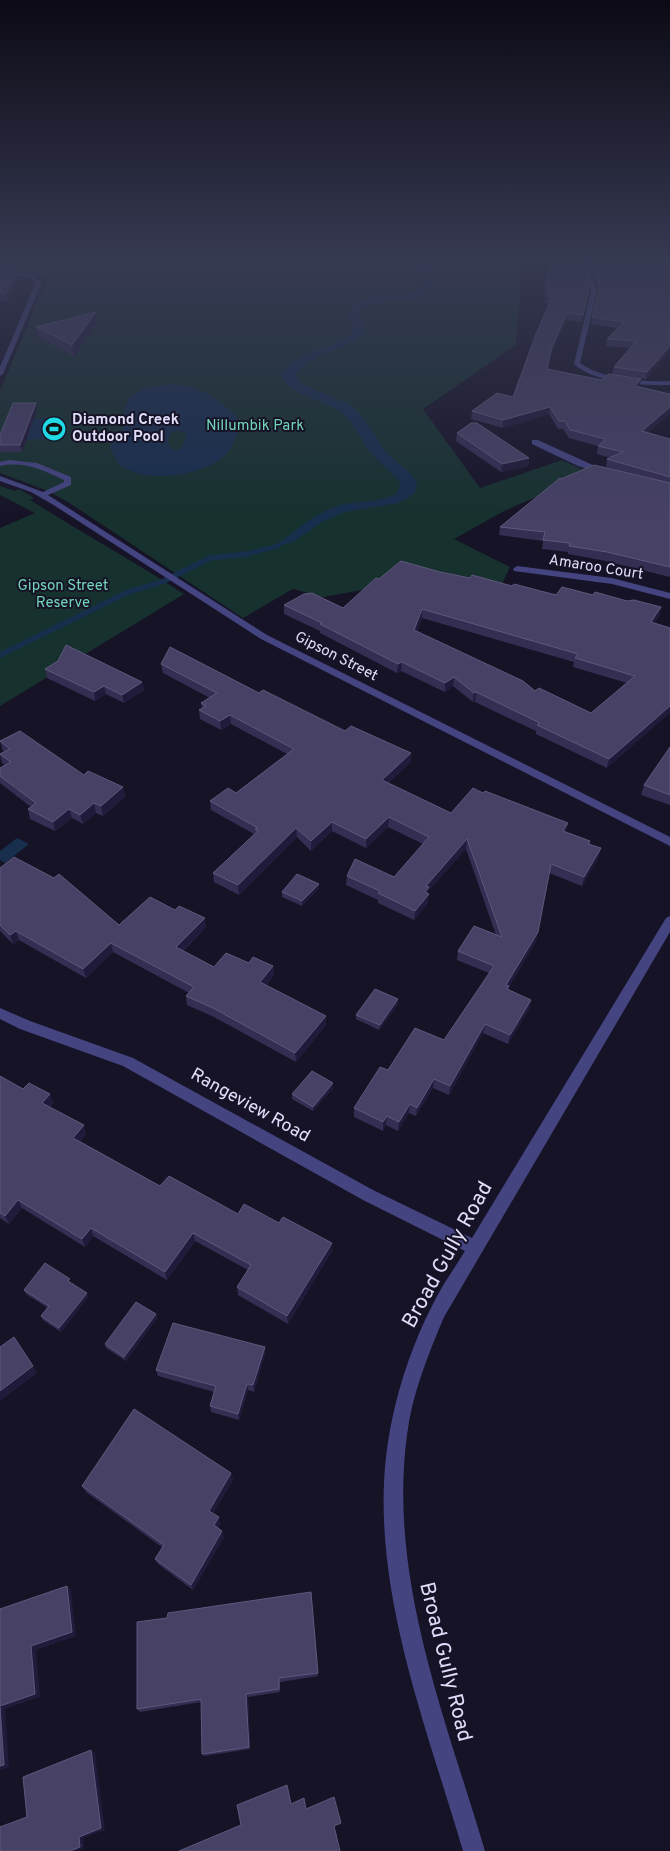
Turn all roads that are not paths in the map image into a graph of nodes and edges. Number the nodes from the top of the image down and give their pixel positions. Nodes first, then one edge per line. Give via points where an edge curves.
1 (12, 345) edge
2 (581, 345) edge
3 (0, 374) edge
4 (670, 383) edge
5 (535, 442) dead end
6 (0, 464) edge
7 (613, 474) edge
8 (0, 478) edge
9 (42, 494) junction
10 (517, 569) dead end
11 (670, 596) edge
12 (670, 842) edge
13 (670, 920) edge
14 (0, 1013) edge
15 (474, 1247) junction
16 (474, 1851) edge

1 - 3 street
2 - 4 street via 577,364 585,370 647,383
5 - 7 street via 581,464
6 - 9 street via 23,461 68,478 68,483
8 - 9 street, Gipson Street
9 - 12 street, Gipson Street via 272,641
10 - 11 street, Amaroo Court via 612,581
13 - 15 street, Broad Gully Road
14 - 15 street, Rangeview Road via 137,1066 368,1195
15 - 16 street, Broad Gully Road via 438,1311 413,1372 398,1434 393,1498 394,1548 412,1644

